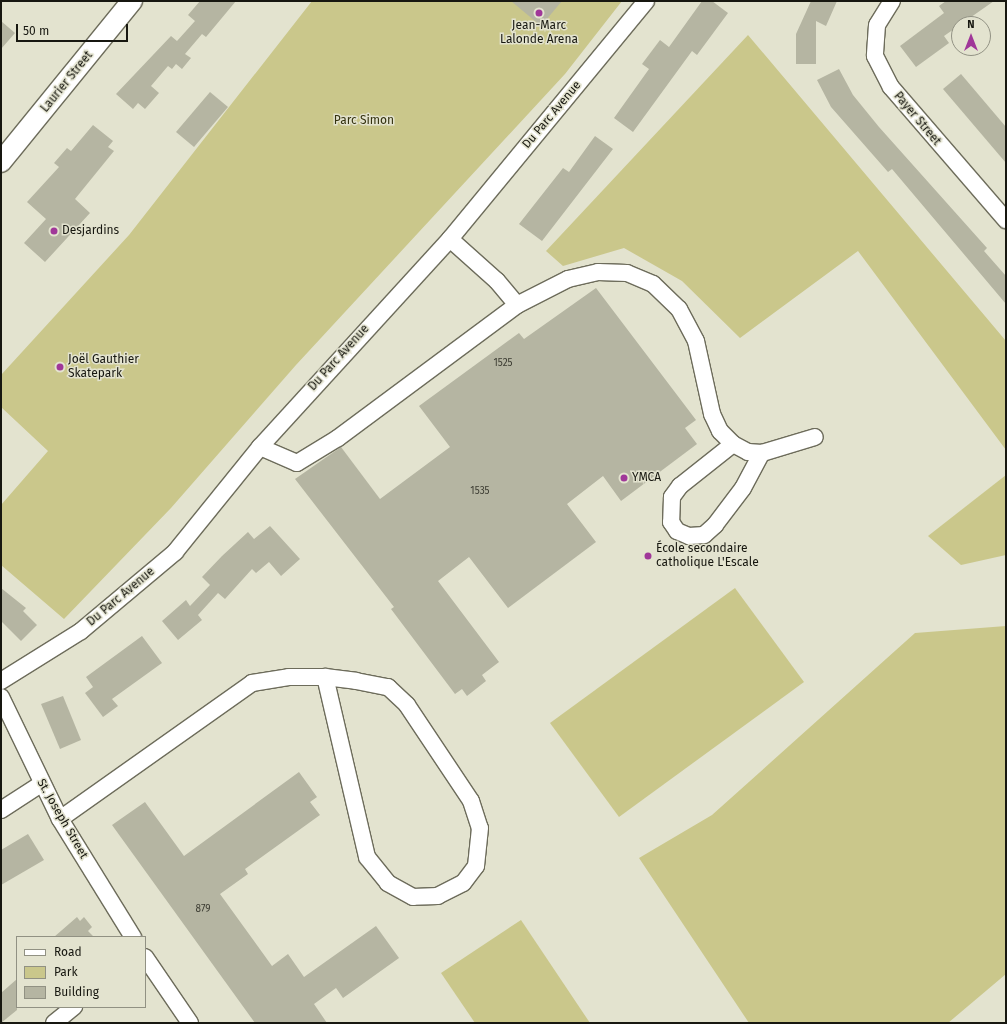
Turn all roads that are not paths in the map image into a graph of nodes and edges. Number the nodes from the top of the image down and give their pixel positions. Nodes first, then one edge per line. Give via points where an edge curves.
1 (132, 1) edge
2 (646, 1) edge
3 (892, 1) edge
4 (1, 162) edge
5 (1006, 220) edge
6 (450, 239) junction
7 (517, 305) junction
8 (815, 437) dead end
9 (733, 444) junction
10 (260, 448) junction
11 (762, 454) junction
12 (325, 677) junction
13 (1, 682) edge
14 (1, 697) edge
15 (41, 784) junction
16 (1, 810) edge
17 (60, 819) junction
18 (132, 936) edge
19 (146, 958) edge
20 (73, 1008) edge
21 (54, 1023) edge
22 (190, 1023) edge

1 - 4 main road, Laurier Street
2 - 6 street, Du Parc Avenue
3 - 5 street, Payer Street via 877,25 875,56 891,87
6 - 7 street via 497,281
6 - 10 street, Du Parc Avenue
7 - 9 street via 568,279 598,272 627,273 653,284 679,309 696,341 712,414 720,431
7 - 10 street via 338,438 297,463
8 - 11 street
9 - 11 street via 748,452
9 - 11 street via 680,486 672,497 671,522 677,532 689,536 704,535 715,525 743,488
10 - 13 street, Du Parc Avenue via 175,552 81,631
12 - 12 street via 367,857 388,882 413,897 438,896 463,882 476,866 480,828 471,801 411,712 388,686
12 - 17 street via 252,683
14 - 15 street, St. Joseph Street
15 - 16 street
15 - 17 street, St. Joseph Street
17 - 18 street, St. Joseph Street
19 - 22 street
20 - 21 street

